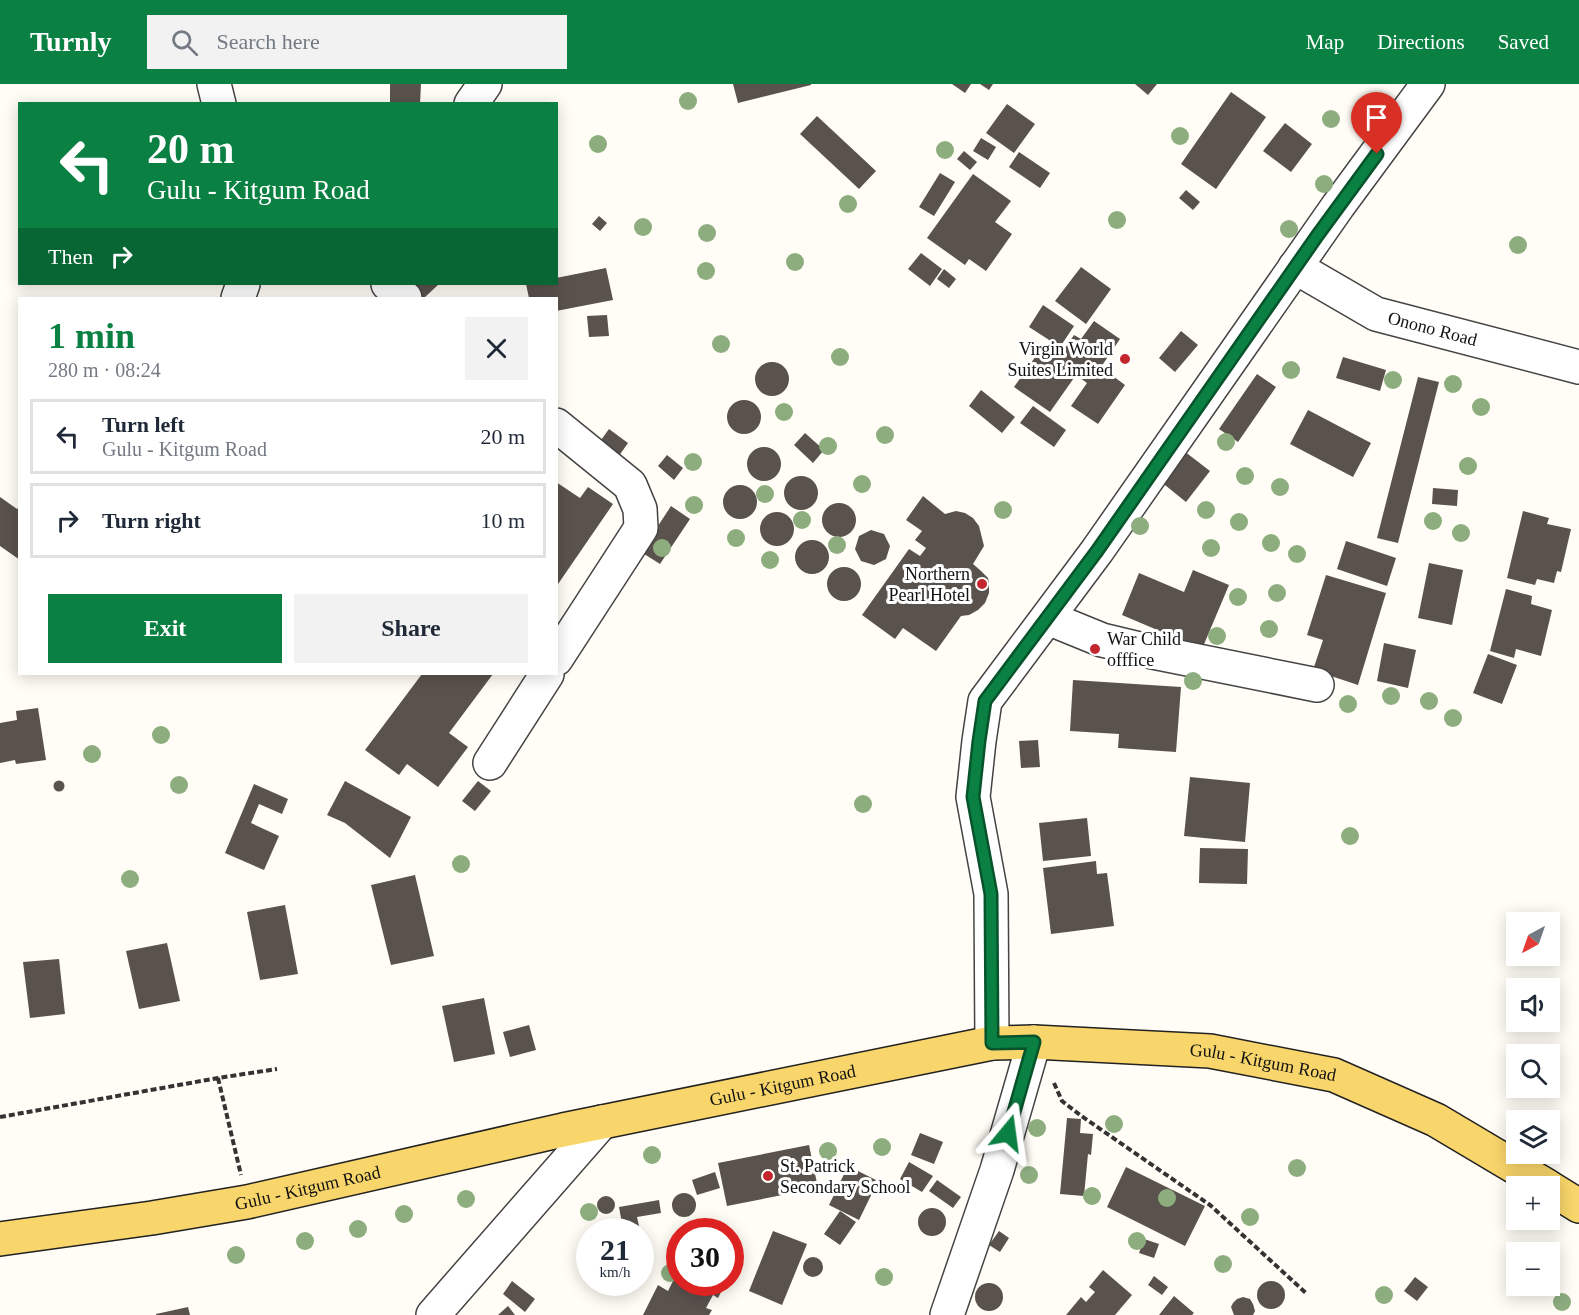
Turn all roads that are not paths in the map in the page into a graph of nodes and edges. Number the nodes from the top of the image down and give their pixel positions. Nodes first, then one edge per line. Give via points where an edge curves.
1 (214, 84) edge
2 (485, 84) edge
3 (1428, 84) edge
4 (218, 102) edge
5 (472, 102) edge
6 (1295, 267) junction
7 (389, 285) edge
8 (404, 297) edge
9 (1579, 367) edge
10 (558, 427) edge
11 (1048, 618) junction
12 (558, 656) edge
13 (546, 675) edge
14 (1317, 685) dead end
15 (490, 763) dead end
16 (1034, 1042) junction
17 (992, 1043) junction
18 (602, 1122) junction
19 (1530, 1176) edge
20 (1560, 1194) edge
21 (1579, 1206) edge
22 (0, 1239) edge
23 (433, 1315) edge
24 (947, 1315) edge

1 - 4 street
2 - 5 street
3 - 6 street
6 - 9 street, Onono Road via 1376,314
6 - 11 street
7 - 8 street
10 - 12 street via 630,484 640,509 641,528
11 - 14 street via 1102,640
11 - 17 street via 985,701 979,741 973,797 991,894
13 - 15 street
16 - 17 main road, Gulu - Kitgum Road
16 - 19 main road, Gulu - Kitgum Road via 1210,1051 1334,1075 1436,1120
16 - 24 street via 997,1170
17 - 18 main road, Gulu - Kitgum Road
18 - 22 main road, Gulu - Kitgum Road via 247,1202
18 - 23 street
20 - 21 main road, Gulu - Kitgum Road

